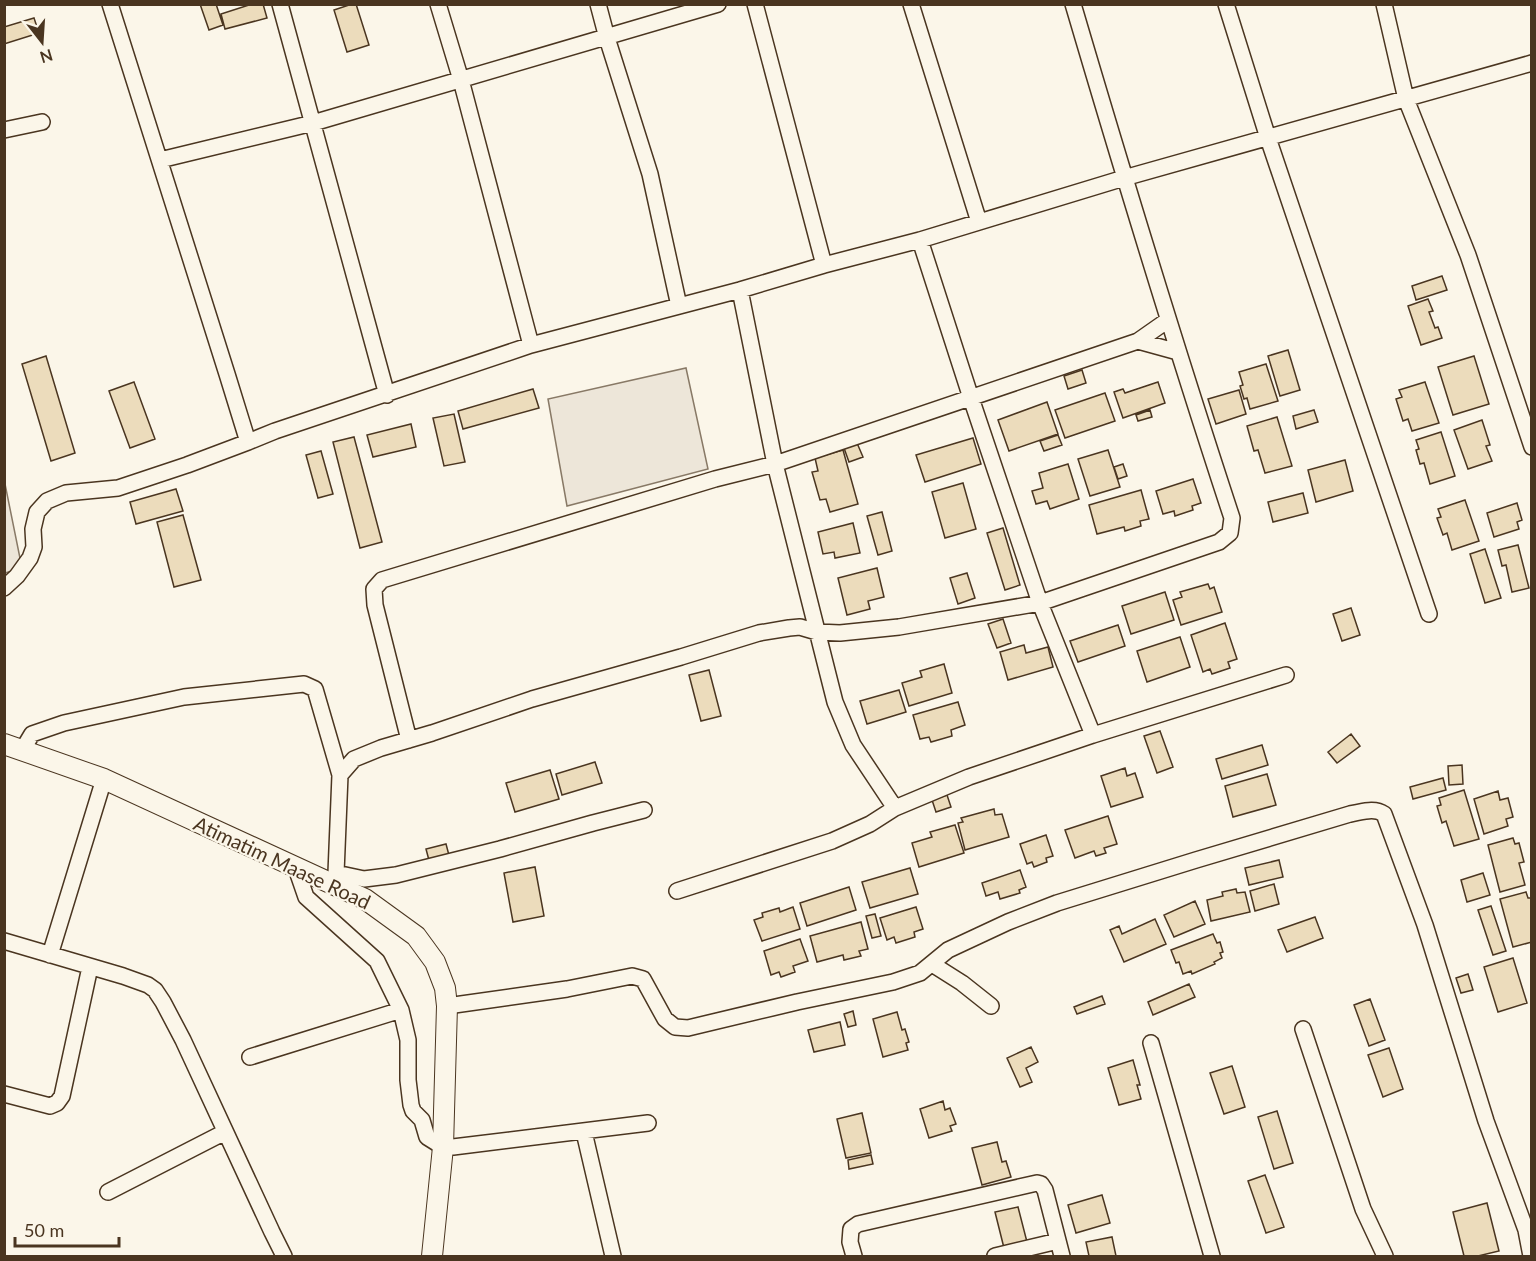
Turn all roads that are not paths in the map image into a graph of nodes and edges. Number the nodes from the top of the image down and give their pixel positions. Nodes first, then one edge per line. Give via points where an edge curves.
1 (110, 4) edge
2 (280, 4) edge
3 (438, 4) edge
4 (598, 4) edge
5 (718, 4) edge
6 (755, 4) edge
7 (910, 4) edge
8 (1073, 4) edge
9 (1226, 4) edge
10 (1384, 4) edge
11 (607, 38) junction
12 (1532, 63) edge
13 (461, 80) junction
14 (1406, 99) junction
15 (42, 122) dead end
16 (313, 123) junction
17 (4, 130) edge
18 (1268, 138) junction
19 (160, 160) junction
20 (1124, 178) junction
21 (979, 222) junction
22 (920, 240) junction
23 (824, 265) junction
24 (740, 290) junction
25 (679, 306) junction
26 (1168, 320) junction
27 (1137, 340) junction
28 (531, 345) junction
29 (1178, 352) junction
30 (387, 395) junction
31 (971, 398) junction
32 (248, 442) junction
33 (1532, 447) edge
34 (775, 464) junction
35 (4, 588) edge
36 (1040, 603) junction
37 (1430, 614) dead end
38 (817, 632) junction
39 (1286, 675) dead end
40 (1093, 735) junction
41 (409, 740) junction
42 (14, 747) edge
43 (340, 775) junction
44 (104, 779) junction
45 (894, 808) junction
46 (645, 810) dead end
47 (296, 868) junction
48 (338, 880) junction
49 (677, 891) dead end
50 (4, 941) edge
51 (51, 955) junction
52 (932, 964) junction
53 (90, 967) junction
54 (447, 1006) junction
55 (991, 1006) dead end
56 (401, 1010) junction
57 (1303, 1029) dead end
58 (1151, 1043) dead end
59 (250, 1057) dead end
60 (4, 1094) edge
61 (648, 1123) dead end
62 (225, 1131) junction
63 (584, 1132) junction
64 (443, 1147) junction
65 (108, 1192) dead end
66 (1529, 1230) edge
67 (1058, 1241) junction
68 (284, 1257) edge
69 (432, 1257) edge
70 (613, 1257) edge
71 (854, 1257) edge
72 (995, 1257) edge
73 (1062, 1257) edge
74 (1212, 1257) edge
75 (1384, 1257) edge
76 (1531, 1257) edge

1 - 19 street
2 - 16 street
3 - 13 street
4 - 11 street
5 - 11 street
6 - 23 street
7 - 21 street
8 - 20 street
9 - 18 street
10 - 14 street
11 - 13 street
11 - 25 street via 650,174
12 - 14 street
13 - 16 street
13 - 28 street
14 - 18 street
14 - 33 street via 1468,255
15 - 17 street
16 - 19 street
16 - 30 street
18 - 20 street
18 - 37 street
19 - 32 street
20 - 21 street
20 - 26 street
21 - 22 street
22 - 23 street
22 - 31 street
23 - 24 street
24 - 25 street
24 - 34 street
25 - 28 street
26 - 27 street
26 - 29 street
27 - 29 street
27 - 31 street
28 - 30 street
29 - 36 street via 1232,518 1230,533 1219,542
30 - 32 street
31 - 34 street
31 - 36 street
32 - 35 street via 118,488 66,493 47,501 37,512 30,558
34 - 38 street
34 - 41 street via 382,580 374,589 375,605
36 - 38 street via 899,627
36 - 40 street
38 - 41 street via 789,627 759,633 532,699
38 - 45 street via 835,702 853,746
39 - 40 street
40 - 45 street via 969,777
41 - 43 street via 354,759
42 - 43 street via 32,734 64,723 184,697 304,684 315,689
42 - 44 main road, Atimatim Maase Road
43 - 48 street
44 - 47 main road, Atimatim Maase Road
44 - 51 street
45 - 49 street via 870,824 831,841
46 - 48 street via 396,875
47 - 48 main road, Atimatim Maase Road
47 - 56 street via 306,897 377,961
48 - 54 main road, Atimatim Maase Road via 416,936 435,962
50 - 51 street
51 - 53 street
52 - 54 street via 920,973 893,982 688,1028 675,1027 665,1019 643,979 632,976
52 - 55 street
52 - 66 street via 948,950 1057,903 1350,814 1380,811 1425,925 1486,1121
53 - 60 street via 62,1096 50,1106
53 - 62 street via 155,990
54 - 64 main road, Atimatim Maase Road
56 - 59 street
56 - 64 street via 408,1040 411,1106 422,1120 427,1137
57 - 75 street via 1363,1209
58 - 74 street
61 - 63 street
62 - 65 street
62 - 68 street
63 - 64 street
63 - 70 street
64 - 69 main road, Atimatim Maase Road
66 - 76 street
67 - 71 street via 1045,1190 1037,1183 858,1224 851,1230
67 - 72 street
67 - 73 street

